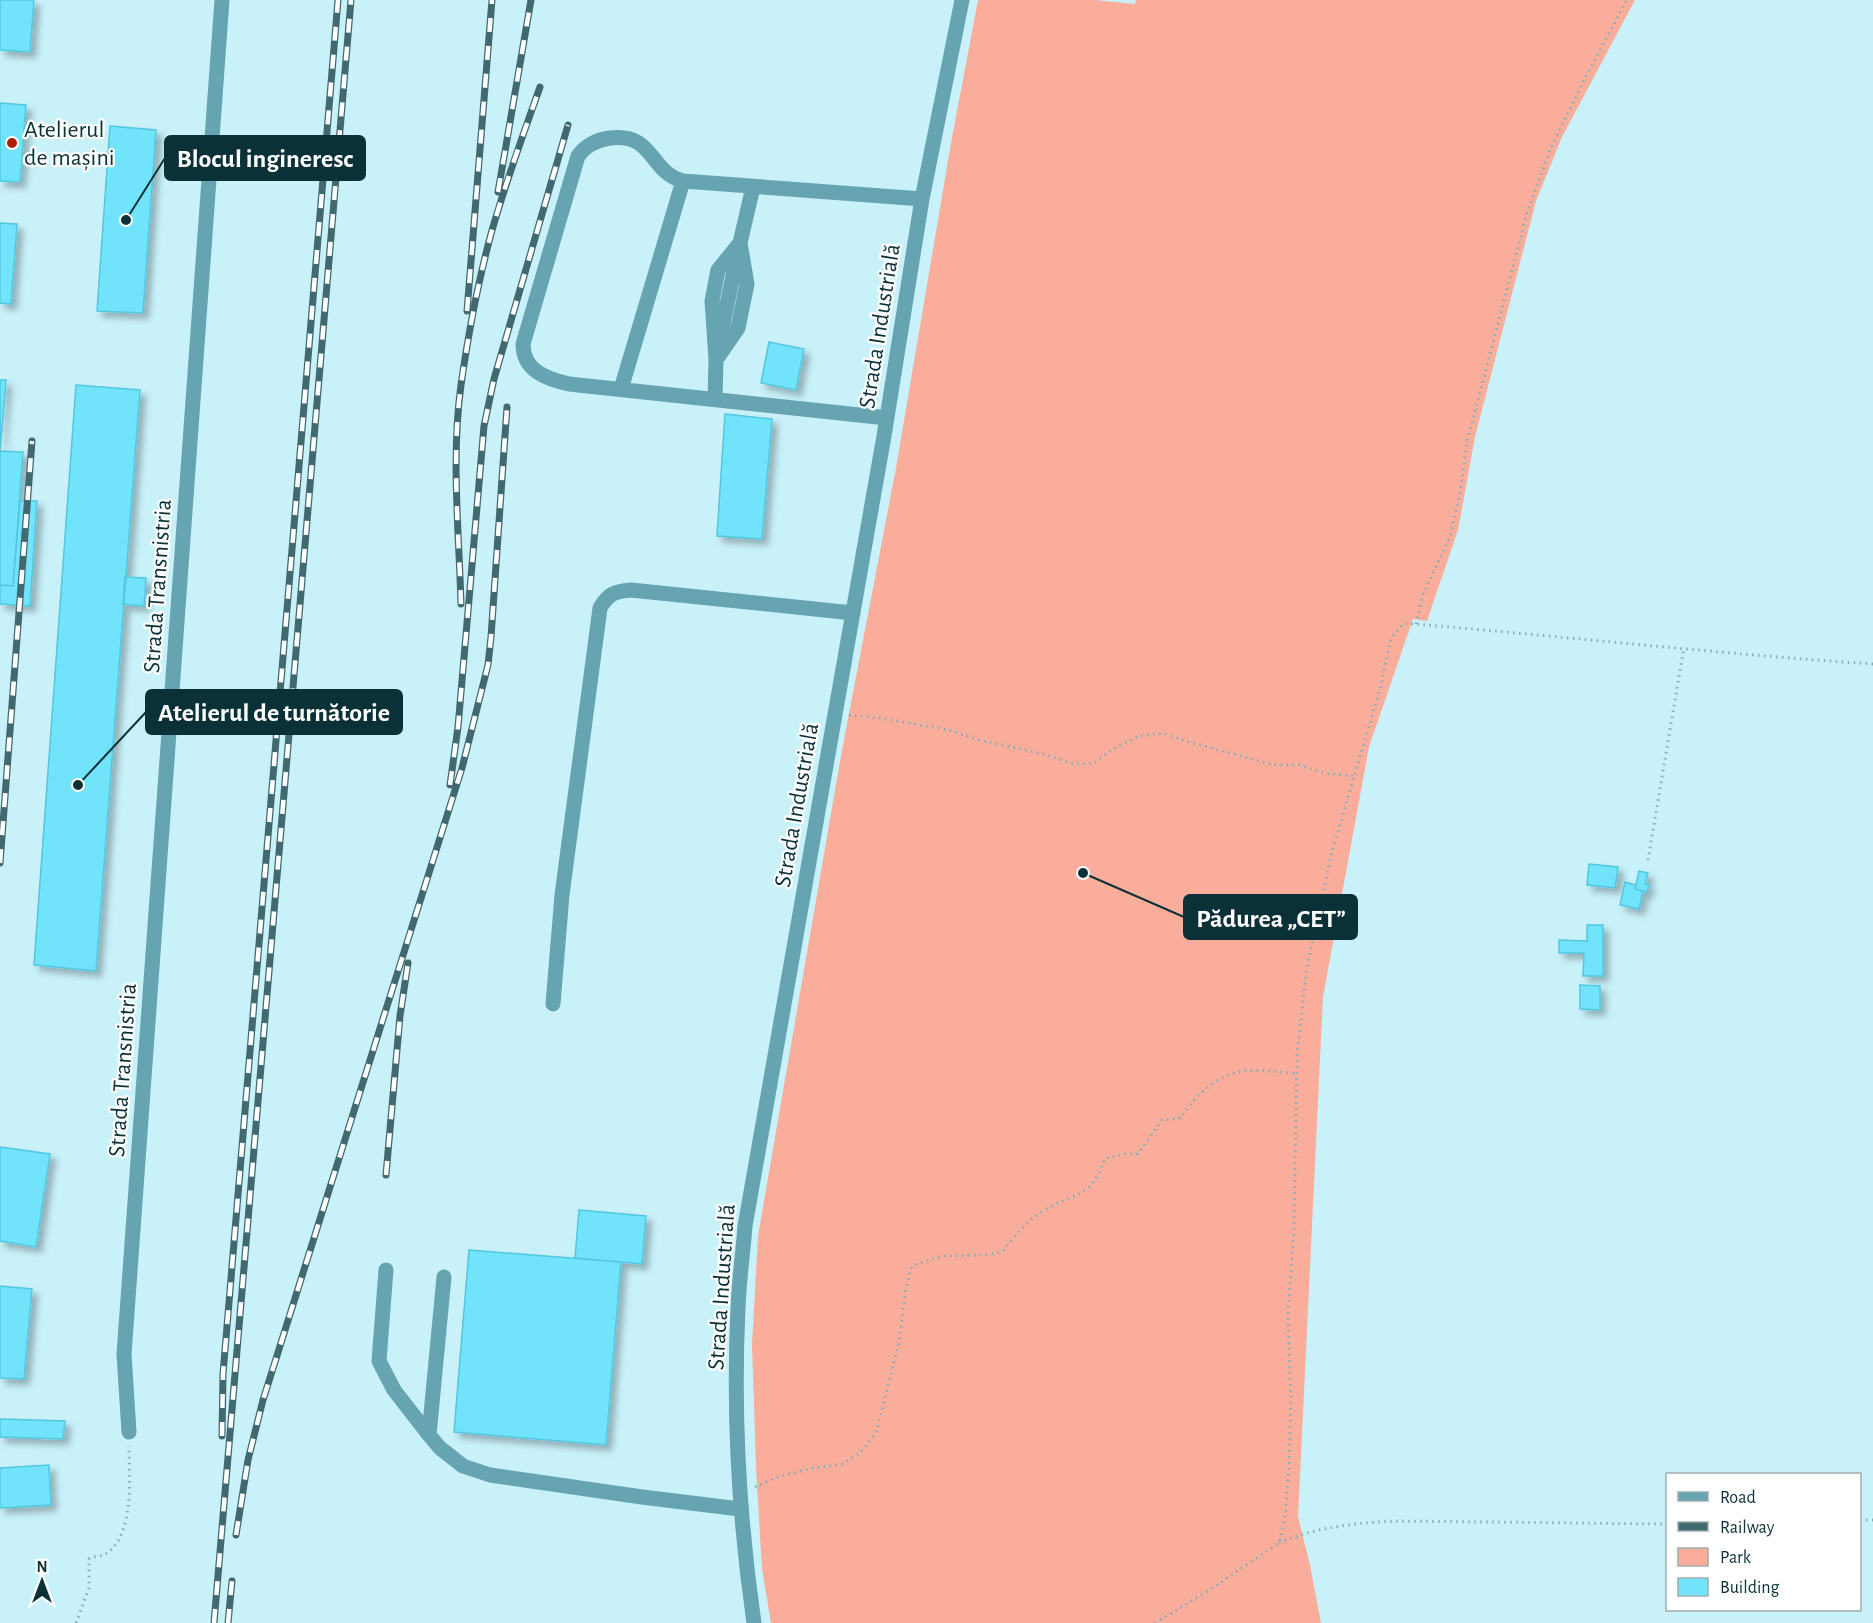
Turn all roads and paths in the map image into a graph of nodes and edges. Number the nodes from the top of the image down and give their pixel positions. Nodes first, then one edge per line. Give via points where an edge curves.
1 (222, 0) edge
2 (962, 0) edge
3 (1627, 0) edge
4 (683, 181) junction
5 (753, 187) junction
6 (922, 199) junction
7 (740, 243) junction
8 (716, 360) junction
9 (621, 389) junction
10 (715, 399) junction
11 (887, 418) junction
12 (853, 613) junction
13 (1416, 624) junction
14 (1684, 647) junction
15 (1873, 664) edge
16 (835, 714) junction
17 (1354, 776) junction
18 (1648, 860) dead end
19 (553, 1004) dead end
20 (1297, 1074) junction
21 (386, 1270) dead end
22 (444, 1277) dead end
23 (129, 1432) joint
24 (429, 1435) junction
25 (740, 1502) junction
26 (1666, 1524) edge
27 (1278, 1543) junction
28 (76, 1623) edge
29 (754, 1623) edge
30 (1155, 1623) edge

1 - 23 street, Strada Transnistria via 124,1354
2 - 6 street, Strada Industrială
3 - 13 path via 1550,150 1527,213 1467,442 1450,536
4 - 5 street
4 - 9 street
4 - 9 street via 667,172 641,144 624,137 597,140 578,156 523,353 534,370 554,380
5 - 6 street
5 - 7 street
6 - 11 street, Strada Industrială
7 - 8 street via 747,284 738,328
7 - 8 street via 718,270 712,301
8 - 10 street
9 - 10 street
10 - 11 street
11 - 12 street, Strada Industrială
12 - 16 street, Strada Industrială
12 - 19 street via 631,590 606,598 600,608 568,845
13 - 14 path
13 - 17 path via 1404,624 1391,638
14 - 15 path
14 - 18 path
16 - 17 path via 950,730 1075,764 1095,763 1139,736 1162,733 1274,765 1299,765
16 - 25 street, Strada Industrială via 745,1226 738,1308 736,1414
17 - 20 path via 1331,856 1307,967
20 - 25 path via 1243,1071 1226,1076 1199,1093 1181,1118 1162,1120 1138,1154 1105,1158 1100,1175 1087,1190 1044,1210 1002,1252 942,1256 912,1266 900,1343 876,1433 861,1452 843,1464 775,1478
20 - 27 path via 1288,1314 1289,1466 1285,1518
21 - 24 street via 379,1361 394,1390
22 - 24 street
23 - 28 path via 129,1510 119,1539 108,1553 89,1559 89,1588
24 - 25 street via 463,1466 490,1475 642,1497
25 - 29 street, Strada Industrială
26 - 27 path via 1396,1521 1356,1523
27 - 30 path

